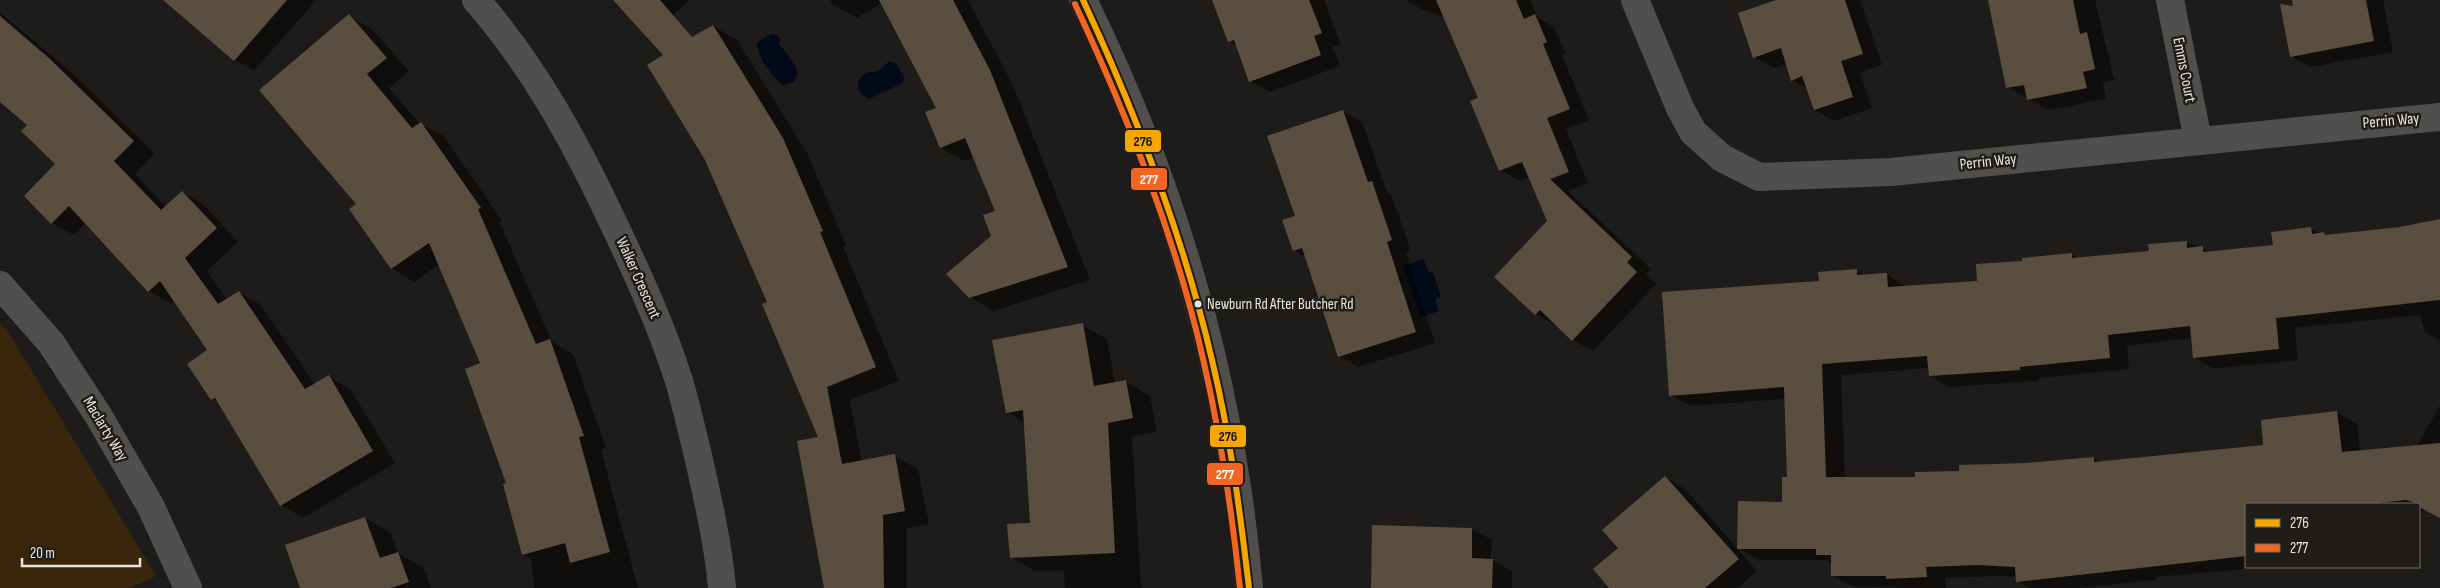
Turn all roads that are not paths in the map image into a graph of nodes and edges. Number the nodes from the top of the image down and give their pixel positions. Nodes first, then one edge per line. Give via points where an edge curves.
1 (476, 0) edge
2 (1083, 0) edge
3 (1635, 0) edge
4 (2170, 0) edge
5 (2440, 117) edge
6 (2198, 140) junction
7 (0, 285) edge
8 (188, 588) edge
9 (722, 588) edge
10 (1249, 588) edge

1 - 9 street, Walker Crescent via 495,21 546,94 590,173 660,328 694,439 710,509
2 - 10 street via 1112,59 1175,220 1223,403
3 - 6 street, Perrin Way via 1693,132 1722,158 1758,177 1891,172
4 - 6 street, Emms Court
5 - 6 street, Perrin Way
7 - 8 street, Maclarty Way via 51,343 98,415 151,507

